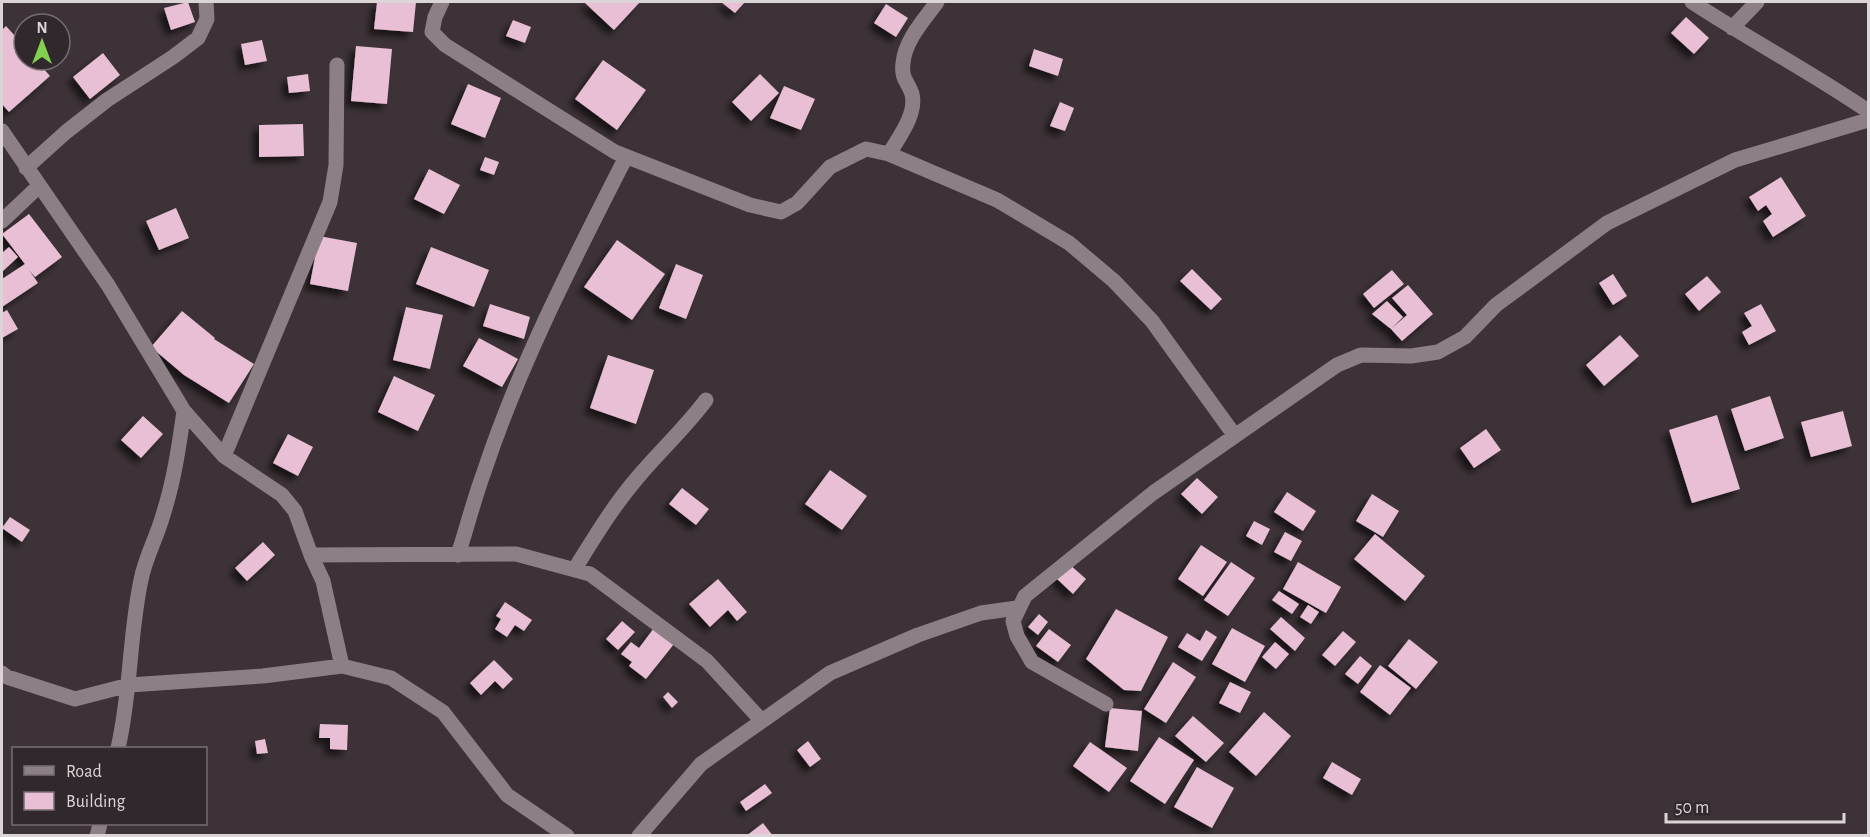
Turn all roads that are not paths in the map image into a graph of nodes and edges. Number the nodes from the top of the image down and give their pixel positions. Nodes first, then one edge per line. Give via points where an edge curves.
1 (206, 2) edge
2 (442, 2) edge
3 (937, 2) edge
4 (1692, 2) edge
5 (1757, 2) edge
6 (1732, 28) junction
7 (337, 65) dead end
8 (1869, 111) edge
9 (1869, 120) edge
10 (2, 131) edge
11 (889, 154) junction
12 (626, 157) junction
13 (26, 168) junction
14 (39, 186) junction
15 (2, 221) edge
16 (706, 400) dead end
17 (184, 411) junction
18 (1235, 436) junction
19 (224, 456) junction
20 (311, 555) junction
21 (458, 555) junction
22 (574, 570) junction
23 (1017, 608) junction
24 (342, 666) junction
25 (2, 673) edge
26 (129, 685) junction
27 (1106, 704) dead end
28 (761, 720) junction
29 (118, 747) edge
30 (567, 836) edge
31 (639, 836) edge

1 - 13 street via 207,19 198,38 107,100
2 - 12 street via 432,32 445,45
3 - 11 street via 910,40 903,62 903,78 913,107
4 - 6 street
5 - 6 street
6 - 8 street
7 - 19 street via 336,165 330,202
9 - 18 street via 1735,160 1607,223 1496,305 1465,337 1438,352 1361,355 1337,365
10 - 13 street
11 - 12 street via 866,149 830,167 797,203 781,212 750,205
11 - 18 street via 997,200 1069,243 1114,281 1152,321
12 - 21 street via 536,342 484,471
13 - 14 street
14 - 15 street
14 - 17 street via 108,285
16 - 22 street via 615,506
17 - 19 street
17 - 26 street via 173,479 141,576 133,621
18 - 23 street via 1153,493 1025,596
19 - 20 street via 282,495 295,511
20 - 21 street
20 - 24 street via 323,581
21 - 22 street via 516,554
22 - 28 street via 590,574 707,661
23 - 27 street via 1012,621 1032,663
23 - 28 street via 981,614 918,635 830,673
24 - 26 street
24 - 30 street via 391,678 443,712 507,795
25 - 26 street via 75,699
26 - 29 street
28 - 31 street via 700,764

